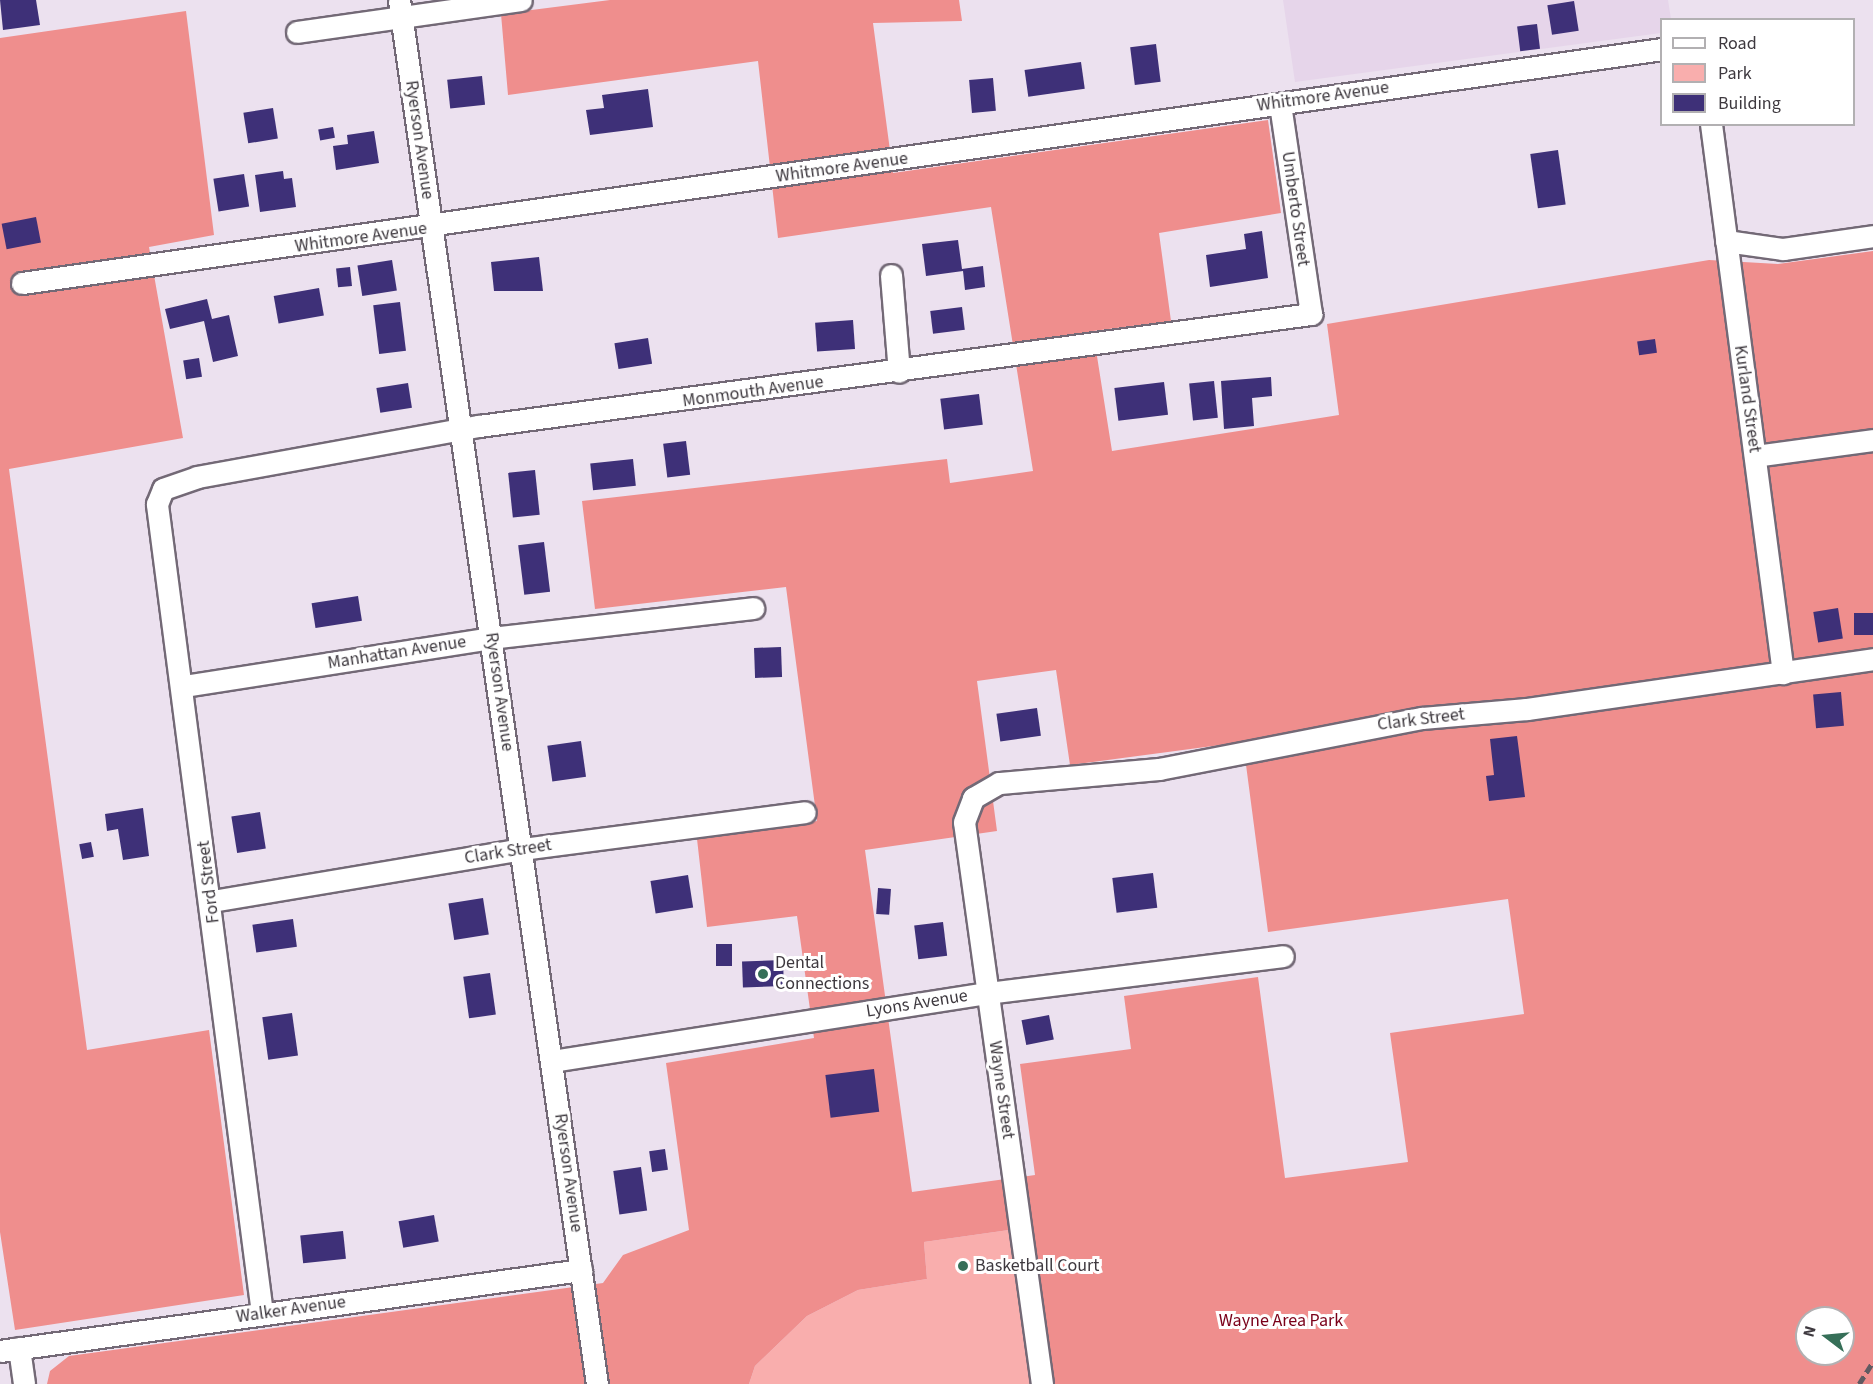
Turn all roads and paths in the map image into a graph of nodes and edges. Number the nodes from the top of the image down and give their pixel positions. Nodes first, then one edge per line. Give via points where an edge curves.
1 (521, 0) edge
2 (400, 8) edge
3 (297, 32) dead end
4 (1660, 49) edge
5 (1280, 104) junction
6 (1711, 126) edge
7 (431, 228) junction
8 (1873, 236) edge
9 (1726, 241) junction
10 (891, 275) dead end
11 (22, 283) dead end
12 (1311, 314) joint
13 (899, 372) junction
14 (460, 429) junction
15 (1873, 440) edge
16 (1755, 456) junction
17 (197, 477) joint
18 (753, 608) dead end
19 (491, 638) junction
20 (1873, 659) edge
21 (1783, 673) junction
22 (184, 686) junction
23 (973, 798) joint
24 (805, 812) dead end
25 (522, 849) junction
26 (212, 901) junction
27 (1283, 956) dead end
28 (987, 993) junction
29 (552, 1061) junction
30 (581, 1270) junction
31 (262, 1313) junction
32 (10, 1350) edge
33 (24, 1384) edge
34 (597, 1384) edge
35 (1042, 1384) edge

1 - 2 street
2 - 3 street
2 - 7 street, Ryerson Avenue
4 - 5 street, Whitmore Avenue
5 - 7 street, Whitmore Avenue
5 - 12 street, Umberto Street
6 - 9 street, Kurland Street
7 - 11 street, Whitmore Avenue
7 - 14 street, Ryerson Avenue
8 - 9 street via 1783,249
9 - 16 street, Kurland Street
10 - 13 street
12 - 13 street, Monmouth Avenue
13 - 14 street, Monmouth Avenue
14 - 17 street, Monmouth Avenue
14 - 19 street, Ryerson Avenue
15 - 16 street
16 - 21 street, Kurland Street
17 - 22 street, Ford Street via 163,489 157,504
18 - 19 street, Manhattan Avenue
19 - 22 street, Manhattan Avenue
19 - 25 street, Ryerson Avenue
20 - 21 street, Clark Street
21 - 23 street, Clark Street via 1422,718 1160,769 999,783
22 - 26 street, Ford Street
23 - 28 street, Wayne Street via 964,822
24 - 25 street, Clark Street
25 - 26 street, Clark Street
25 - 29 street, Ryerson Avenue
26 - 31 street, Ford Street
27 - 28 street, Lyons Avenue
28 - 29 street, Lyons Avenue
28 - 35 street, Wayne Street
29 - 30 street, Ryerson Avenue
30 - 31 street, Walker Avenue
30 - 34 street, Ryerson Avenue
31 - 32 street, Walker Avenue
32 - 33 street

